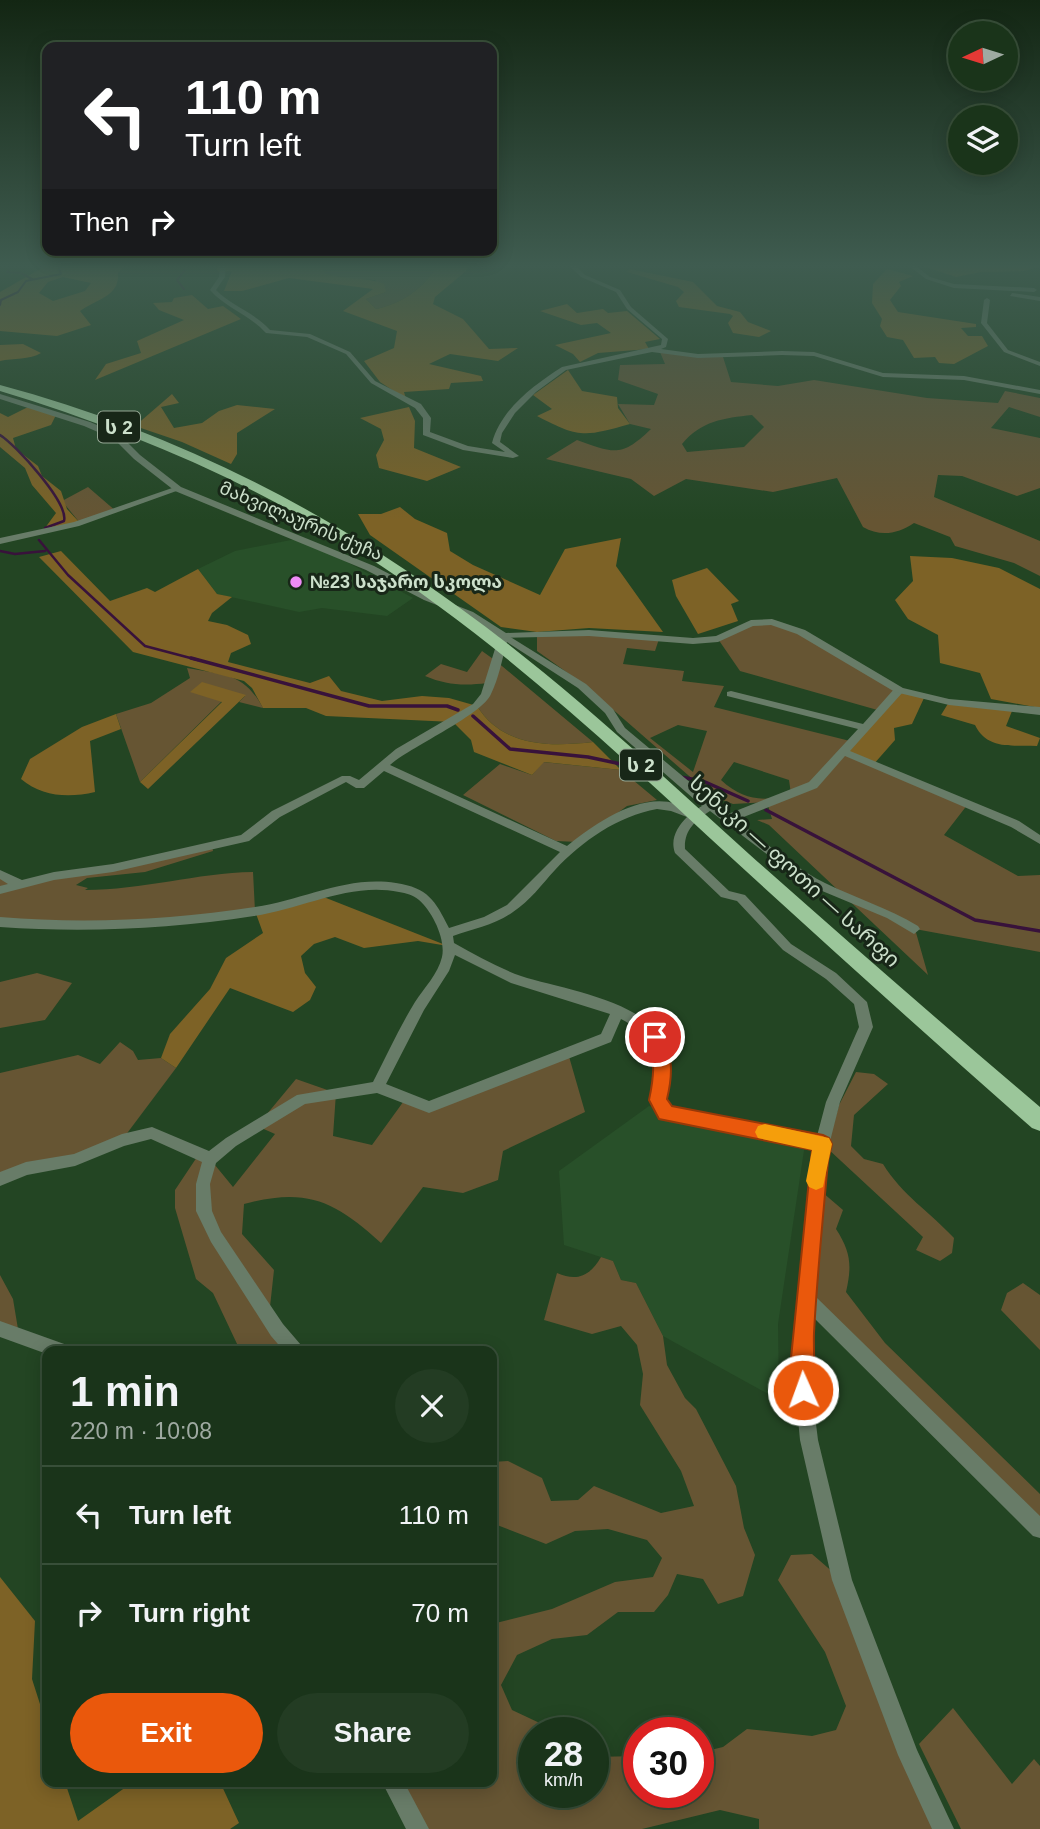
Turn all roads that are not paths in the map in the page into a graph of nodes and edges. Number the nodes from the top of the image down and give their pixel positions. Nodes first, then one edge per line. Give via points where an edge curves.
1 (342, 350) edge
2 (650, 350) edge
3 (655, 350) edge
4 (1005, 350) edge
5 (1040, 364) edge
6 (0, 388) edge
7 (1040, 393) edge
8 (0, 396) edge
9 (178, 489) junction
10 (0, 541) edge
11 (504, 636) junction
12 (899, 690) junction
13 (731, 694) dead end
14 (1040, 711) edge
15 (866, 728) junction
16 (844, 752) junction
17 (385, 766) junction
18 (710, 806) junction
19 (693, 816) junction
20 (727, 819) junction
21 (1040, 840) edge
22 (568, 851) junction
23 (0, 874) edge
24 (19, 884) junction
25 (0, 890) edge
26 (0, 922) edge
27 (914, 929) dead end
28 (447, 940) junction
29 (617, 1013) junction
30 (377, 1087) junction
31 (1040, 1121) edge
32 (823, 1144) junction
33 (210, 1159) junction
34 (0, 1179) edge
35 (805, 1297) junction
36 (0, 1329) edge
37 (47, 1346) edge
38 (291, 1346) edge
39 (1040, 1529) edge
40 (396, 1787) edge
41 (418, 1829) edge
42 (943, 1829) edge

1 - 2 street via 373,382 418,406 427,418 426,433 495,455 515,456 496,443 496,436 516,407 555,374 564,368
3 - 7 street via 698,356 814,354 883,376 964,378
4 - 5 street
6 - 31 highway, სენაკი — ფოთი — სარფი / ს 2 via 102,421 235,477 373,554 479,629 602,729
8 - 9 street, მახვილაურის ქუჩა via 117,437
9 - 10 street via 76,524
9 - 11 street, მახვილაურის ქუჩა via 370,568 469,614
11 - 12 street via 589,633 693,641 718,639 751,623 772,622 801,632
11 - 17 street via 485,695 477,706 400,751
11 - 18 street via 582,686 610,710 621,730
12 - 14 street via 949,702
12 - 15 street
13 - 15 street
15 - 16 street
16 - 20 street via 805,791
16 - 21 street via 1015,824
17 - 22 street
17 - 24 street via 359,785 346,778 276,814 245,838
18 - 19 street
18 - 20 street
19 - 22 street via 662,804 631,810
19 - 32 street via 680,832 679,850 725,894 741,898 787,947 860,1002 866,1027 833,1102
20 - 27 street via 819,886
22 - 28 street via 510,910
23 - 24 street
24 - 25 street
26 - 28 street via 85,926 202,918 290,904 370,884 419,892
28 - 29 street via 516,979
28 - 30 street via 443,971
29 - 30 street via 606,1038 429,1107
29 - 32 street via 637,1021 655,1037 664,1075 658,1100 666,1113
30 - 33 street via 302,1099
32 - 35 street
33 - 34 street via 152,1133 75,1160
33 - 38 street via 202,1184 204,1211 216,1237
35 - 39 street
35 - 42 street via 801,1368 824,1514 873,1669
36 - 37 street
40 - 41 street

